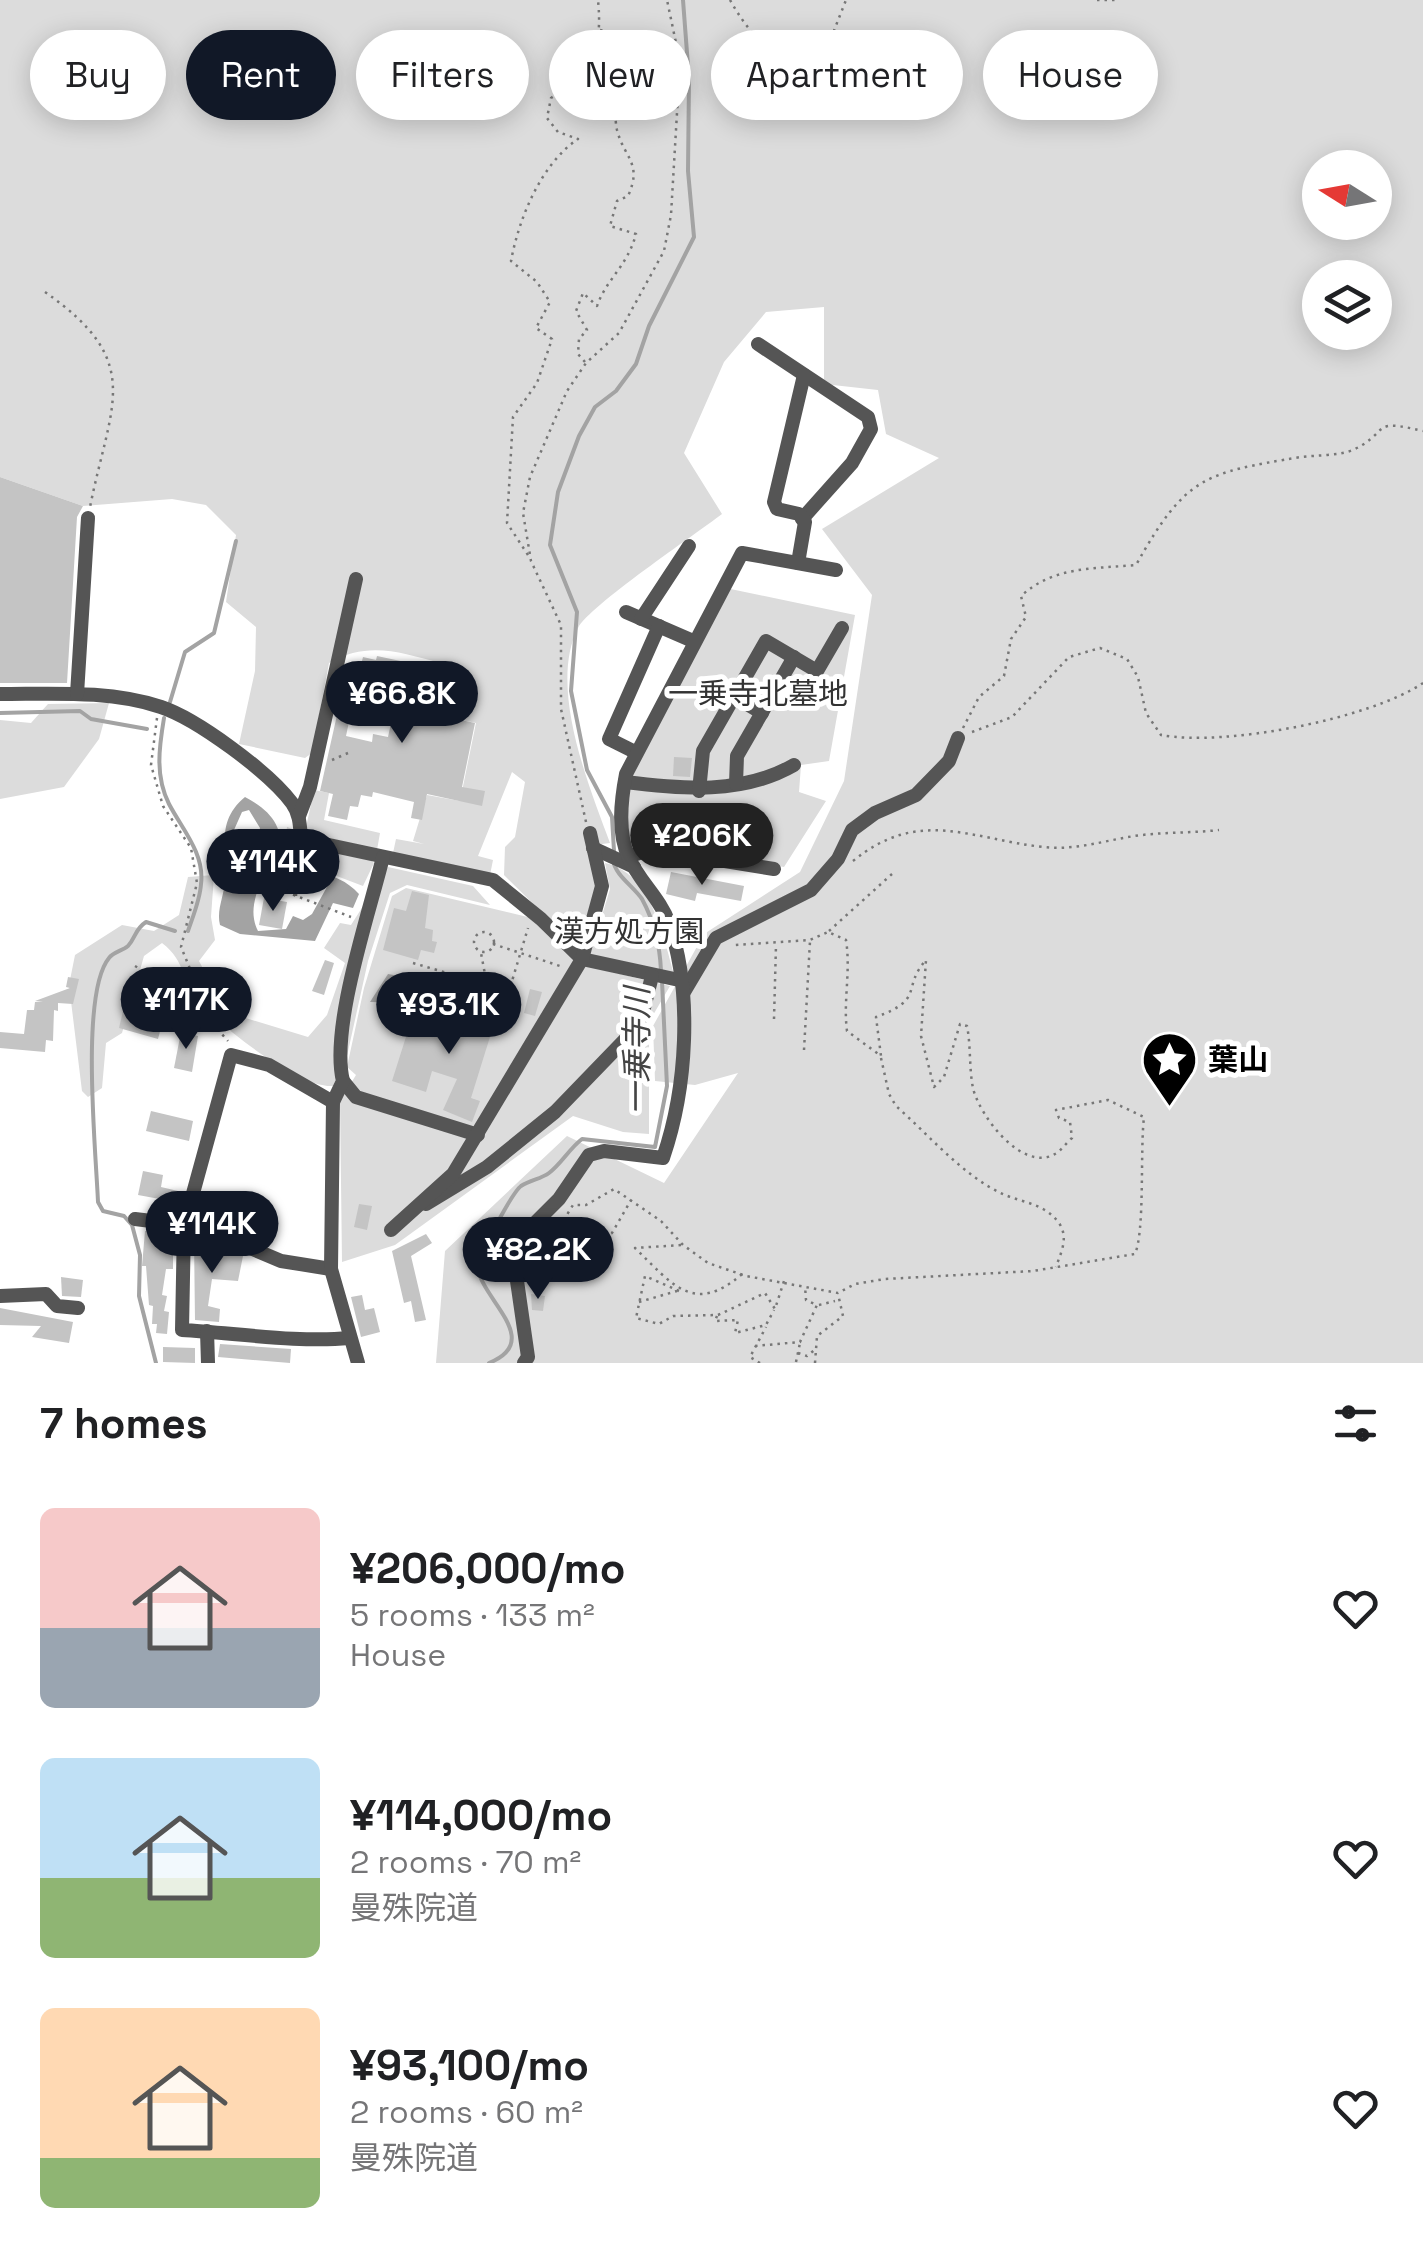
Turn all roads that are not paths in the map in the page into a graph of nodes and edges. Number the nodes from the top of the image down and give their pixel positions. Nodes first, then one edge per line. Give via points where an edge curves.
1 (758, 344) dead end
2 (804, 375) junction
3 (88, 518) road end
4 (802, 519) junction
5 (689, 546) dead end
6 (798, 563) junction
7 (836, 570) dead end
8 (356, 579) dead end
9 (626, 612) dead end
10 (641, 619) junction
11 (660, 626) junction
12 (842, 628) dead end
13 (693, 641) junction
14 (794, 657) junction
15 (0, 694) edge
16 (77, 694) junction
17 (734, 696) junction
18 (762, 713) junction
19 (958, 738) road end
20 (636, 752) junction
21 (794, 765) dead end
22 (625, 782) junction
23 (736, 784) junction
24 (699, 791) junction
25 (299, 816) junction
26 (383, 857) junction
27 (627, 861) junction
28 (774, 869) dead end
29 (578, 965) junction
30 (652, 976) junction
31 (681, 986) junction
32 (343, 1082) junction
33 (332, 1102) junction
34 (478, 1135) junction
35 (192, 1197) dead end
36 (416, 1210) junction
37 (135, 1218) dead end
38 (184, 1225) junction
39 (391, 1230) dead end
40 (331, 1269) junction
41 (0, 1296) edge
42 (78, 1308) dead end
43 (208, 1331) junction
44 (349, 1338) junction
45 (208, 1363) edge
46 (358, 1363) edge
47 (524, 1363) edge

1 - 2 street
2 - 4 street via 774,502
2 - 4 street via 868,417 872,429 852,463
3 - 16 street
4 - 6 street
5 - 10 street
6 - 7 street
6 - 13 street via 742,553
8 - 25 street
9 - 10 street
10 - 11 street
11 - 13 street
11 - 20 street via 609,739
12 - 14 street via 817,670
13 - 20 street
14 - 17 street via 766,641
14 - 18 street
15 - 16 street
16 - 25 street via 160,707 259,771
17 - 18 street
17 - 24 street via 703,751
18 - 23 street via 737,756
19 - 31 street via 949,761 916,795 852,830 811,890 726,930
20 - 22 street
21 - 23 street
22 - 24 street
22 - 27 street
23 - 24 street
25 - 26 street via 302,839
26 - 29 street via 493,880 542,918
26 - 32 street via 342,1028
27 - 28 street via 651,849
27 - 29 street via 595,843 602,886
27 - 31 street via 659,901
29 - 30 street
29 - 34 street
30 - 31 street
30 - 36 street via 640,1024 555,1112 487,1167
31 - 47 street via 676,1111 664,1158 588,1155 525,1241 516,1274
32 - 33 street
32 - 34 street via 356,1097
33 - 35 street via 270,1065 231,1055
33 - 40 street
34 - 36 street via 453,1174
36 - 39 street
37 - 38 street
38 - 40 street via 282,1261
38 - 43 street via 182,1330
40 - 44 street
41 - 42 street via 46,1294 57,1306
43 - 44 street via 311,1342
43 - 45 street
44 - 46 street

